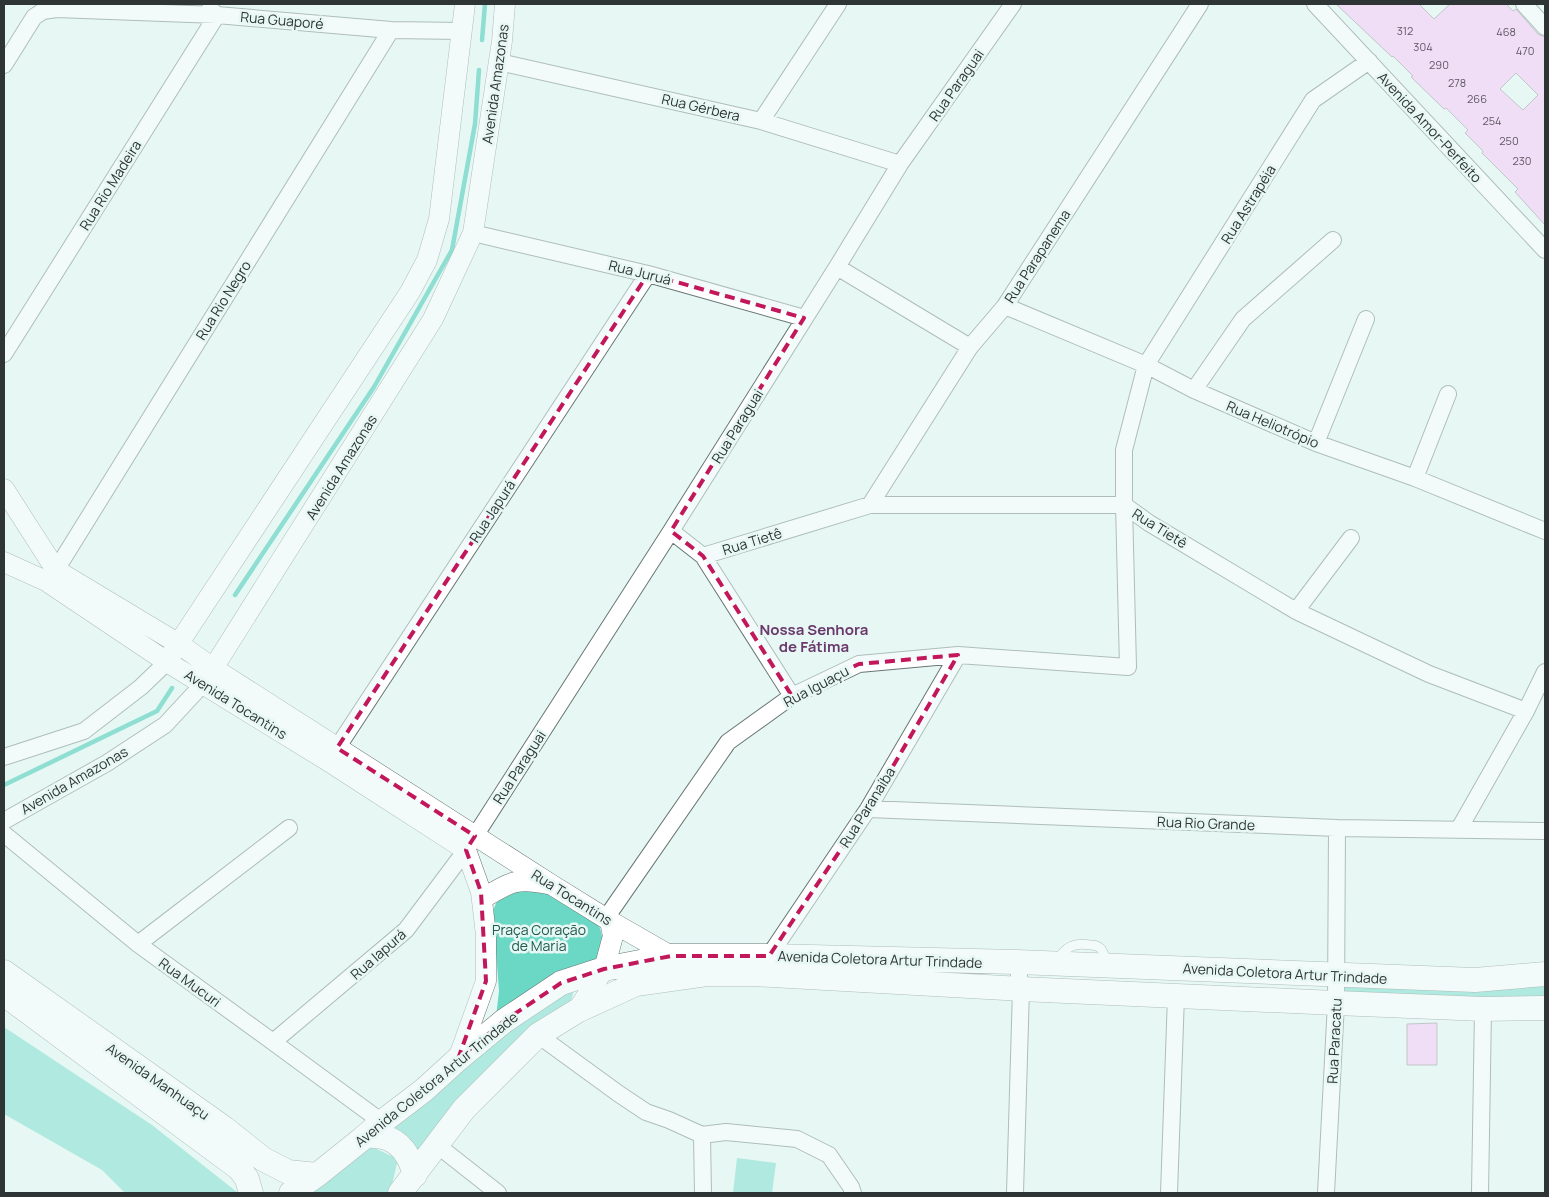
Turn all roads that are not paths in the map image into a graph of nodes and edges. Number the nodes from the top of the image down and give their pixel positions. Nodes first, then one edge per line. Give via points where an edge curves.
1 (205, 4) edge
2 (464, 4) edge
3 (505, 4) edge
4 (838, 4) edge
5 (1012, 4) edge
6 (1200, 4) edge
7 (1315, 4) edge
8 (1524, 4) edge
9 (217, 15) junction
10 (1545, 27) edge
11 (391, 30) junction
12 (462, 31) junction
13 (1369, 61) junction
14 (499, 62) junction
15 (4, 64) edge
16 (761, 121) junction
17 (900, 164) junction
18 (473, 233) junction
19 (1332, 240) dead end
20 (1545, 250) edge
21 (837, 267) junction
22 (648, 274) junction
23 (1004, 306) junction
24 (804, 318) junction
25 (1366, 319) dead end
26 (970, 347) junction
27 (4, 354) edge
28 (1146, 365) junction
29 (1194, 390) junction
30 (1448, 394) dead end
31 (1316, 443) junction
32 (1416, 478) junction
33 (4, 489) edge
34 (1124, 505) junction
35 (870, 506) junction
36 (4, 515) edge
37 (672, 531) junction
38 (1545, 531) edge
39 (1351, 538) dead end
40 (703, 556) junction
41 (4, 562) edge
42 (51, 575) junction
43 (1296, 611) junction
44 (179, 644) junction
45 (958, 655) junction
46 (167, 662) junction
47 (1128, 667) joint
48 (1545, 672) edge
49 (208, 676) junction
50 (792, 696) junction
51 (1526, 712) junction
52 (336, 748) junction
53 (4, 757) edge
54 (868, 809) junction
55 (4, 820) edge
56 (289, 828) dead end
57 (1337, 828) junction
58 (1459, 829) junction
59 (1545, 831) edge
60 (4, 834) edge
61 (470, 843) junction
62 (552, 885) junction
63 (482, 899) junction
64 (608, 919) junction
65 (138, 944) junction
66 (671, 956) junction
67 (769, 956) junction
68 (1016, 962) junction
69 (604, 969) junction
70 (4, 972) edge
71 (1545, 974) edge
72 (1336, 976) junction
73 (1021, 989) junction
74 (4, 994) edge
75 (1176, 996) junction
76 (1336, 1003) junction
77 (1545, 1008) edge
78 (1483, 1009) junction
79 (576, 1011) junction
80 (538, 1035) junction
81 (273, 1042) junction
82 (458, 1058) junction
83 (374, 1129) junction
84 (702, 1135) junction
85 (437, 1145) junction
86 (317, 1175) junction
87 (414, 1175) junction
88 (251, 1193) edge
89 (291, 1193) edge
90 (400, 1193) edge
91 (498, 1193) edge
92 (703, 1193) edge
93 (853, 1193) edge
94 (1015, 1193) edge
95 (1170, 1193) edge
96 (1326, 1193) edge
97 (1480, 1193) edge

1 - 9 street
2 - 12 street
3 - 14 street, Avenida Amazonas
4 - 16 street
5 - 17 street, Rua Paraguai
6 - 23 street, Rua Parapanema
7 - 13 street, Avenida Amor-Perfeito
8 - 10 street
9 - 11 street, Rua Guaporé
9 - 15 street, Rua Guaporé via 43,11 34,17
9 - 27 street, Rua Rio Madeira
11 - 12 street, Rua Guaporé
11 - 42 street, Rua Rio Negro
12 - 44 street via 440,219 427,260 410,292
13 - 20 street, Avenida Amor-Perfeito
13 - 28 street, Rua Astrapéia via 1313,100
14 - 16 street, Rua Gérbera
14 - 18 street, Avenida Amazonas
16 - 17 street, Rua Gérbera
17 - 21 street, Rua Paraguai
18 - 22 street, Rua Juruá
18 - 49 street, Avenida Amazonas via 433,319
19 - 29 street via 1243,319
21 - 24 street, Rua Paraguai
21 - 26 street
22 - 24 street, Rua Juruá
22 - 52 street, Rua Japurá
23 - 26 street, Rua Parapanema
23 - 28 street, Rua Heliotrópio
24 - 37 street, Rua Paraguai
25 - 31 street
26 - 35 street, Rua Parapanema
28 - 29 street, Rua Heliotrópio
28 - 34 street, Rua Astrapéia via 1124,450
29 - 31 street, Rua Heliotrópio
30 - 32 street
31 - 32 street, Rua Heliotrópio
32 - 38 street, Rua Heliotrópio
33 - 42 street
34 - 35 street, Rua Tietê
34 - 43 street, Rua Tietê
34 - 47 street, Rua Astrapéia
35 - 40 street, Rua Tietê
36 - 42 street
37 - 40 street
37 - 61 street, Rua Paraguai
39 - 43 street
40 - 50 street
41 - 42 street, Avenida Tocantins
42 - 44 street, Avenida Tocantins
42 - 46 street, Avenida Tocantins
43 - 51 street, Rua Tietê via 1429,674
44 - 46 street
44 - 49 street, Avenida Tocantins
45 - 47 street, Rua Iguaçu
45 - 50 street, Rua Iguaçu via 859,664
45 - 54 street, Rua Paranaíba
46 - 49 street, Avenida Tocantins
46 - 53 street via 141,687 84,731
48 - 51 street
49 - 52 street, Avenida Tocantins
49 - 55 street, Avenida Amazonas via 165,725
49 - 61 street, Avenida Tocantins via 328,761
50 - 64 street, Rua Iguaçu via 728,742
51 - 58 street
52 - 61 street, Avenida Tocantins
54 - 57 street, Rua Rio Grande
54 - 67 street, Rua Paranaíba
56 - 65 street
57 - 58 street, Rua Rio Grande
57 - 72 street, Rua Paracatu
58 - 59 street, Rua Rio Grande
60 - 65 street, Rua Mucuri
61 - 62 street, Rua Tocantins
61 - 63 street
61 - 81 street, Rua Iapurá via 406,930
62 - 63 street via 524,880 512,882
62 - 64 street, Rua Tocantins
63 - 82 street via 486,981
64 - 66 street, Rua Tocantins
64 - 69 street via 613,936
65 - 81 street, Rua Mucuri
66 - 67 main road, Avenida Coletora Artur Trindade
66 - 69 main road, Avenida Coletora Artur Trindade
67 - 68 main road, Avenida Coletora Artur Trindade
68 - 72 main road, Avenida Coletora Artur Trindade
68 - 73 street
69 - 79 street
69 - 82 main road, Avenida Coletora Artur Trindade via 560,983 504,1021
70 - 86 main road, Avenida Manhuaçu via 264,1159 288,1172
71 - 72 main road, Avenida Coletora Artur Trindade via 1476,980
72 - 76 street, Rua Paracatu
73 - 75 main road, Avenida Coletora Artur Trindade
73 - 79 main road, Avenida Coletora Artur Trindade via 707,974 636,984
73 - 94 street
74 - 88 main road, Avenida Manhuaçu via 240,1169
75 - 76 main road, Avenida Coletora Artur Trindade
75 - 95 street
76 - 78 main road, Avenida Coletora Artur Trindade
76 - 96 street, Rua Paracatu
77 - 78 main road, Avenida Coletora Artur Trindade
78 - 97 street
79 - 80 main road, Avenida Coletora Artur Trindade
80 - 84 street via 646,1112
80 - 85 main road, Avenida Coletora Artur Trindade via 464,1109
81 - 83 street, Rua Mucuri
82 - 83 main road, Avenida Coletora Artur Trindade
83 - 86 main road, Avenida Coletora Artur Trindade
83 - 87 main road via 376,1135 388,1137 401,1147 412,1163
84 - 92 street
84 - 93 street via 726,1132 797,1139 829,1155
85 - 87 main road, Avenida Coletora Artur Trindade
85 - 91 street
86 - 89 main road, Avenida Coletora Artur Trindade
87 - 90 main road, Avenida Coletora Artur Trindade

